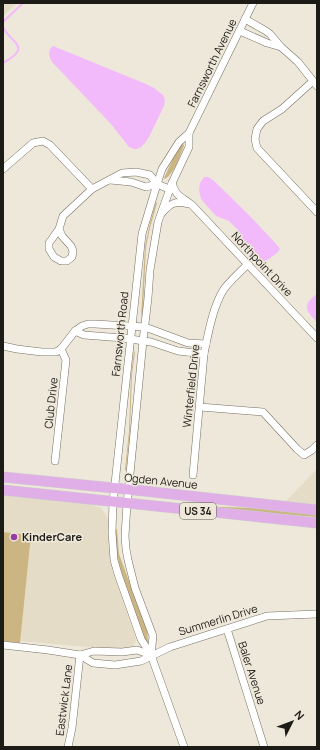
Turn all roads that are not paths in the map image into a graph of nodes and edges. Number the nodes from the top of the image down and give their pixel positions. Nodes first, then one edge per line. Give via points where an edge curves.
1 (253, 3) edge
2 (245, 19) junction
3 (240, 31) junction
4 (281, 47) junction
5 (315, 84) edge
6 (189, 133) junction
7 (3, 169) edge
8 (110, 180) junction
9 (157, 184) junction
10 (170, 186) junction
11 (92, 189) junction
12 (192, 205) junction
13 (317, 212) edge
14 (160, 215) junction
15 (59, 229) dead end
16 (248, 264) junction
17 (132, 326) junction
18 (145, 327) junction
19 (75, 332) junction
20 (317, 338) edge
21 (131, 339) junction
22 (143, 341) junction
23 (206, 344) junction
24 (3, 346) edge
25 (61, 349) junction
26 (204, 354) junction
27 (200, 407) junction
28 (317, 445) edge
29 (55, 462) dead end
30 (193, 475) dead end
31 (3, 477) edge
32 (116, 488) junction
33 (3, 490) edge
34 (129, 490) junction
35 (114, 502) junction
36 (127, 504) junction
37 (317, 510) edge
38 (317, 523) edge
39 (317, 614) edge
40 (227, 629) junction
41 (3, 645) edge
42 (80, 655) junction
43 (152, 655) junction
44 (68, 747) edge
45 (184, 747) edge
46 (264, 747) edge

1 - 2 street, Farnsworth Avenue
2 - 3 street, Farnsworth Avenue
2 - 4 street via 266,31
3 - 4 street
3 - 6 street, Farnsworth Avenue
4 - 5 street via 298,62
5 - 13 street via 263,121 257,129 255,139 258,148
6 - 9 street, Farnsworth Avenue via 179,142 162,169
6 - 10 street, Farnsworth Avenue via 188,147
7 - 11 street via 33,143 43,141 50,145
8 - 9 street via 131,182 146,187
8 - 9 street via 122,173 136,172 150,174
8 - 11 street
9 - 10 street
9 - 17 street, Farnsworth Road via 142,234
10 - 12 street, Northpoint Drive via 179,197
10 - 14 street
11 - 15 street via 63,216
12 - 14 street via 175,203
12 - 16 street, Northpoint Drive
14 - 18 street via 150,270
16 - 20 street, Northpoint Drive
16 - 23 street, Winterfield Drive via 232,280 219,299
17 - 18 street
17 - 19 street via 88,324
17 - 21 street, Farnsworth Road
18 - 22 street
18 - 23 street via 188,343
19 - 21 street
19 - 25 street
21 - 22 street
21 - 32 street, Farnsworth Road
22 - 26 street via 178,351
22 - 34 street
23 - 26 street, Winterfield Drive
24 - 25 street via 42,352 56,352
25 - 29 street, Club Drive via 66,360
26 - 27 street, Winterfield Drive
27 - 28 street via 263,412 304,455
27 - 30 street, Winterfield Drive
31 - 32 main road, Ogden Avenue / US 34
32 - 34 main road, Ogden Avenue / US 34
32 - 35 street
33 - 35 main road, US 34
34 - 36 street
34 - 37 main road, Ogden Avenue / US 34
35 - 36 main road, US 34
35 - 43 street via 114,560 141,639
36 - 38 main road, US 34
36 - 43 street via 126,549 136,588 153,636
39 - 40 street, Summerlin Drive via 267,616
40 - 43 street, Summerlin Drive
40 - 46 street, Baler Avenue
41 - 42 street, Summerlin Drive
42 - 43 street, Summerlin Drive via 94,651 137,650
42 - 43 street, Summerlin Drive via 93,663 115,665 141,661
42 - 44 street, Eastwick Lane
43 - 45 street

